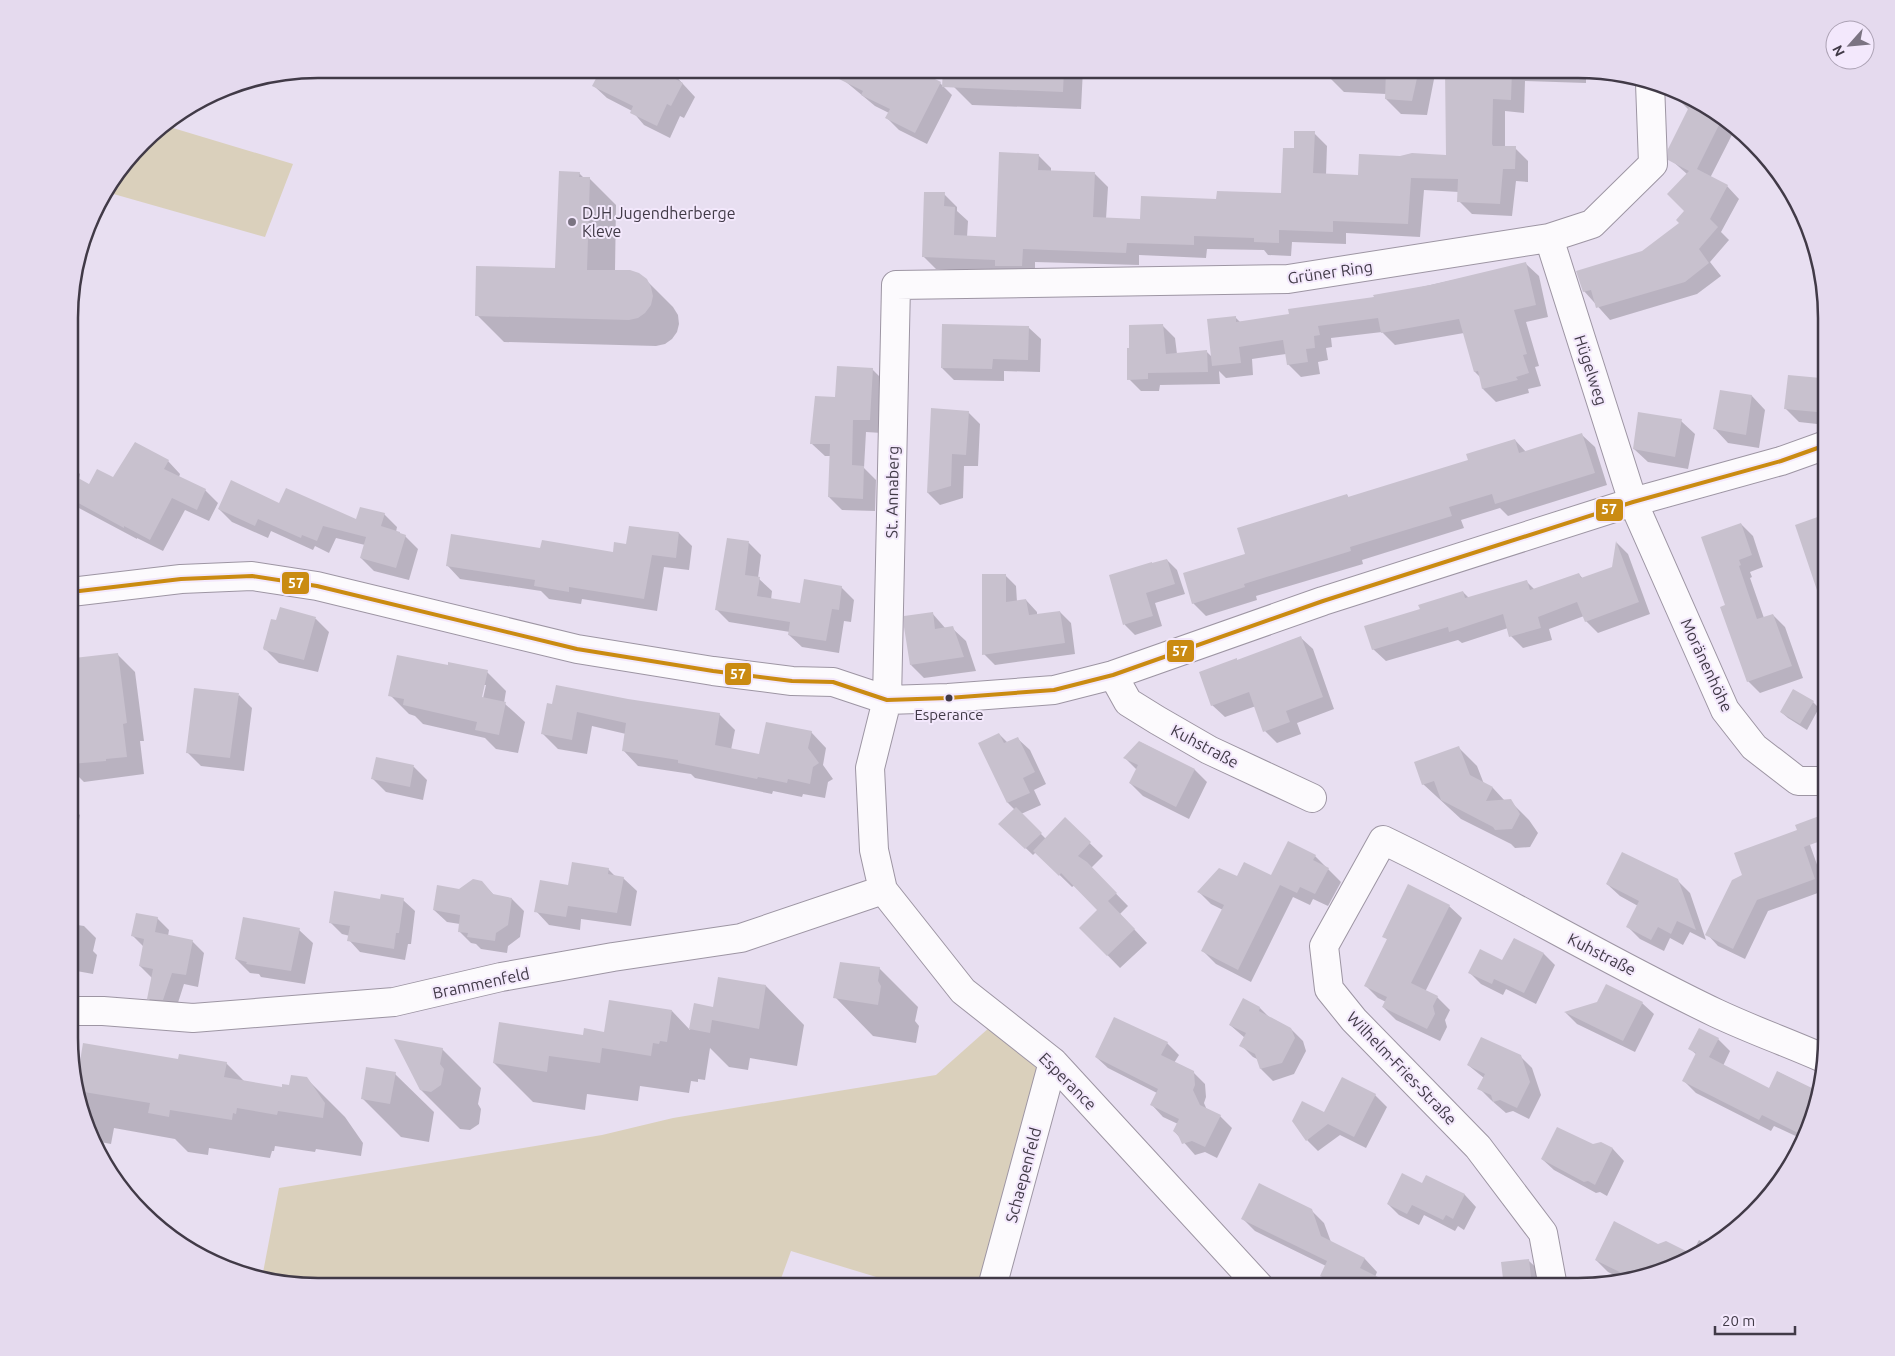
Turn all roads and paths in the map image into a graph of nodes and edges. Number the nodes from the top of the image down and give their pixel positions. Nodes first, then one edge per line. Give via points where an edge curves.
1 (1650, 89) edge
2 (1549, 238) junction
3 (896, 285) joint
4 (1818, 449) edge
5 (1633, 502) junction
6 (78, 591) edge
7 (1113, 675) junction
8 (887, 700) junction
9 (1818, 780) edge
10 (1312, 798) dead end
11 (1383, 840) joint
12 (883, 890) junction
13 (78, 1011) edge
14 (1817, 1055) edge
15 (1053, 1062) junction
16 (994, 1278) edge
17 (1252, 1278) edge
18 (1551, 1278) edge

1 - 2 street, Grüner Ring via 1653,164 1592,224
2 - 3 street, Grüner Ring via 1288,279
2 - 5 street, Hügelweg
3 - 8 street, St. Annaberg
4 - 5 street
5 - 7 street via 1323,601
5 - 9 street, Moränenhöhe via 1726,710 1754,747 1798,781
6 - 8 street via 181,579 252,576 317,586 577,650 792,681 833,682
7 - 8 street via 1054,690
7 - 10 street, Kuhstraße via 1128,702 1209,750
8 - 12 street, Esperance via 870,768 874,850
11 - 14 street, Kuhstraße via 1456,875 1717,1014
11 - 18 street, Wilhelm-Fries-Straße via 1324,946 1329,989 1354,1020 1478,1147 1543,1233
12 - 13 street, Brammenfeld via 741,938 501,977 394,1002 193,1018
12 - 15 street, Esperance via 963,991
15 - 16 street, Schaepenfeld
15 - 17 street, Esperance

